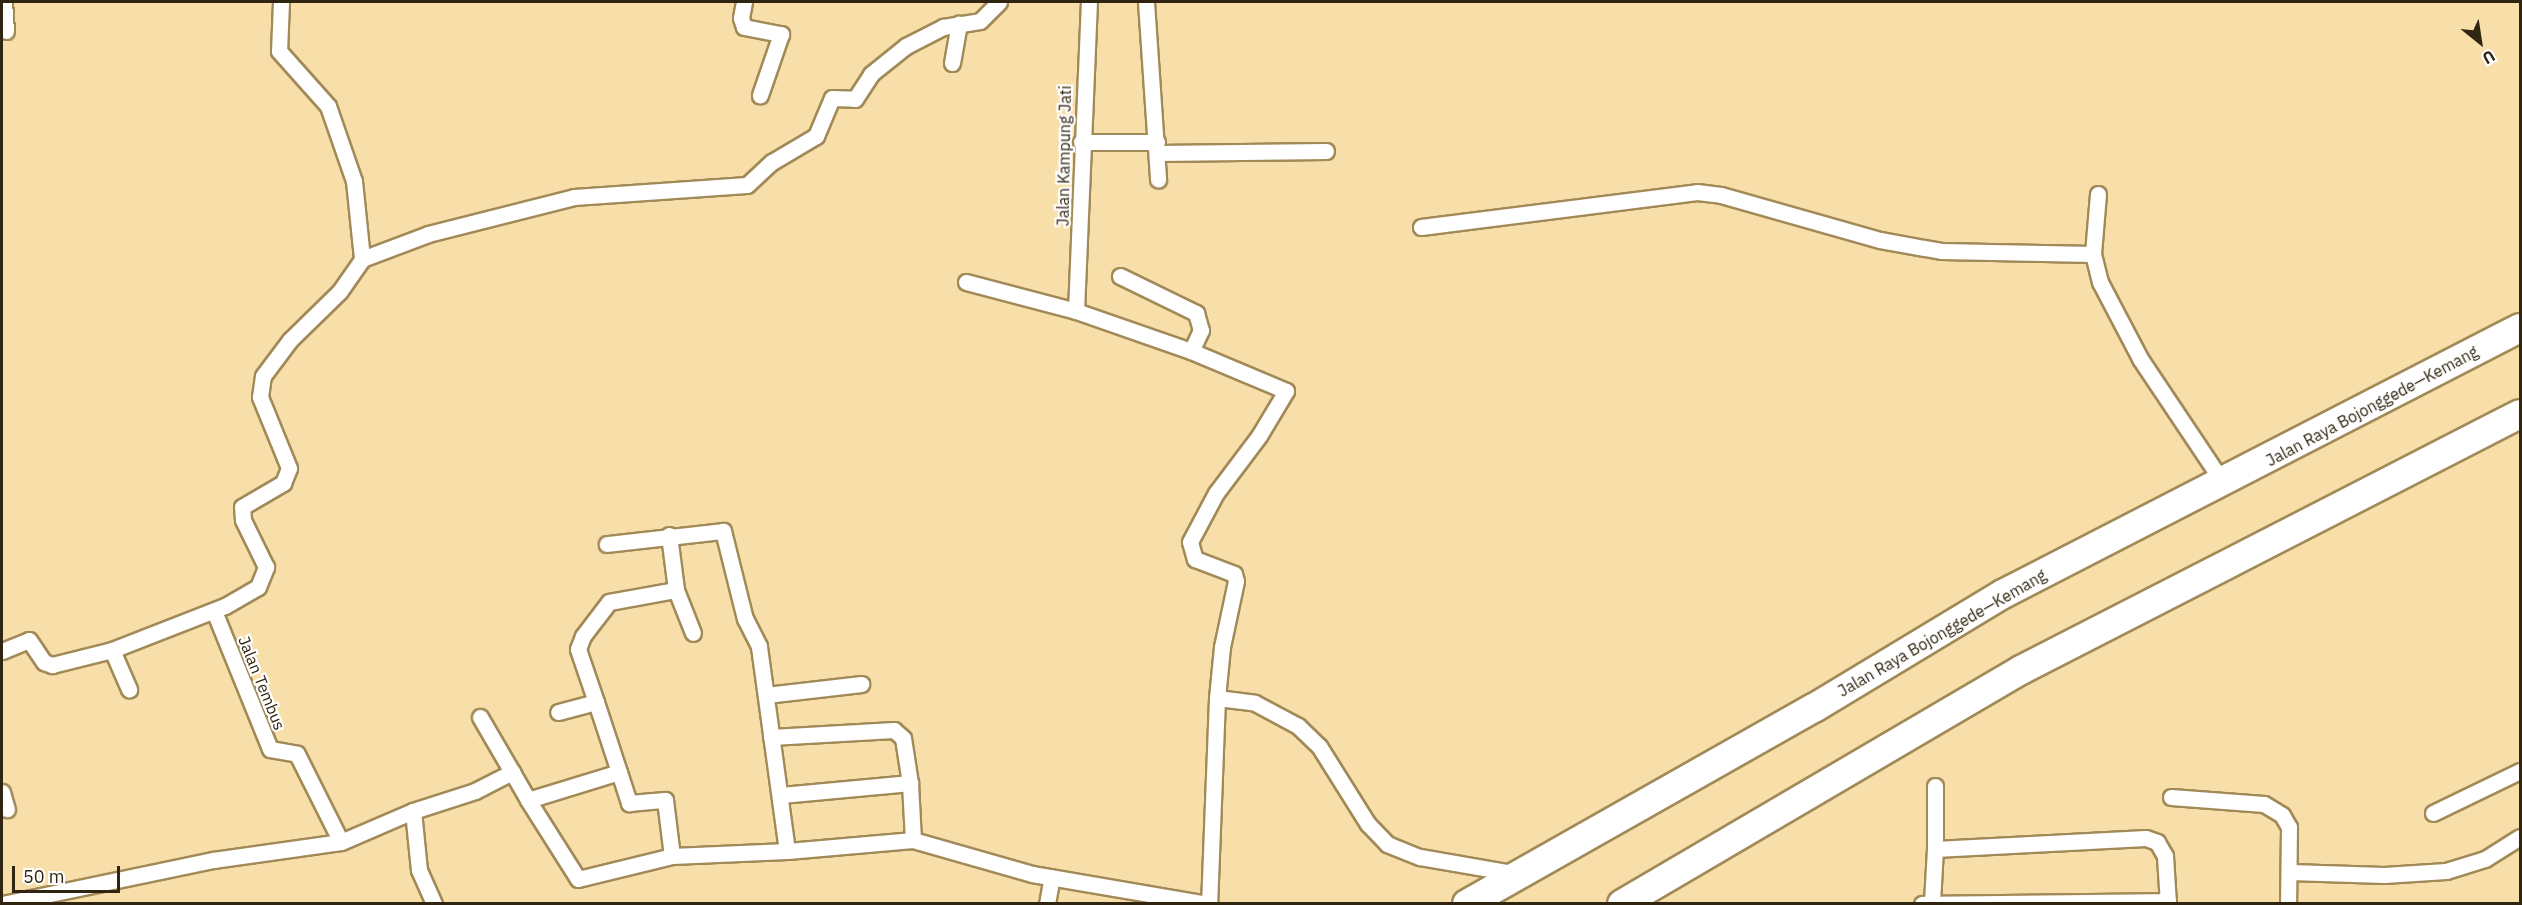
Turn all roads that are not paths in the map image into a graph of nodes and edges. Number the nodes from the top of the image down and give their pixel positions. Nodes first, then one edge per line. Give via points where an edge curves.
1 (4, 2) edge
2 (281, 2) edge
3 (744, 2) edge
4 (999, 2) edge
5 (1089, 2) edge
6 (1146, 2) edge
7 (959, 24) junction
8 (6, 31) dead end
9 (952, 63) dead end
10 (760, 95) dead end
11 (1081, 142) junction
12 (1157, 148) junction
13 (1326, 151) dead end
14 (1158, 180) dead end
15 (2098, 194) dead end
16 (1421, 228) dead end
17 (2093, 254) junction
18 (362, 259) junction
19 (1120, 276) dead end
20 (966, 282) dead end
21 (1076, 311) junction
22 (2520, 328) edge
23 (1191, 351) junction
24 (2520, 414) edge
25 (2224, 484) junction
26 (669, 536) junction
27 (607, 544) dead end
28 (676, 591) junction
29 (214, 611) junction
30 (693, 633) dead end
31 (112, 650) junction
32 (2, 651) edge
33 (861, 684) dead end
34 (129, 689) dead end
35 (766, 694) junction
36 (1217, 698) junction
37 (596, 702) junction
38 (558, 712) dead end
39 (480, 717) dead end
40 (771, 737) junction
41 (2520, 771) edge
42 (512, 772) junction
43 (619, 772) junction
44 (910, 783) junction
45 (1935, 786) dead end
46 (2, 792) edge
47 (781, 795) junction
48 (2172, 797) dead end
49 (528, 800) junction
50 (7, 809) dead end
51 (413, 811) junction
52 (2433, 813) dead end
53 (2520, 837) edge
54 (913, 840) junction
55 (341, 842) junction
56 (1935, 849) junction
57 (787, 851) junction
58 (672, 856) junction
59 (2290, 872) junction
60 (1519, 874) junction
61 (1052, 877) junction
62 (2168, 902) edge
63 (2, 903) edge
64 (434, 903) edge
65 (1047, 903) edge
66 (1209, 903) edge
67 (1467, 903) edge
68 (1622, 903) edge
69 (1927, 903) edge
70 (2288, 903) edge

1 - 8 street
2 - 18 street via 279,51 289,66 318,90 328,106 354,181
3 - 10 street via 744,27 781,34
4 - 7 street via 980,21
5 - 11 street, Jalan Kampung Jati
6 - 12 street
7 - 9 street
7 - 18 street via 928,33 898,51 871,74 855,99 832,98 816,136 772,162 747,185 574,197 438,231
11 - 12 street
11 - 21 street, Jalan Kampung Jati
12 - 13 street
12 - 14 street
15 - 17 street
16 - 17 street via 1697,192 1721,195 1880,240 1941,251
17 - 25 street via 2100,282 2123,331
18 - 29 street via 340,291 290,340 263,376 260,397 289,473 283,483 242,507 243,520 265,561 262,582 253,592
19 - 23 street via 1196,313 1201,330
20 - 21 street
21 - 23 street
22 - 25 highway, Jalan Raya Bojonggede—Kemang
23 - 36 street via 1286,391 1192,533 1193,558 1236,577
24 - 68 highway via 2021,670
25 - 60 highway, Jalan Raya Bojonggede—Kemang via 2003,594 1814,708
26 - 27 street
26 - 28 street
26 - 35 street via 723,531 745,619 759,646
28 - 30 street
28 - 37 street via 609,602 583,636 578,649
29 - 31 street
29 - 55 street, Jalan Tembus via 270,749 297,754
31 - 32 street via 49,665 29,640
31 - 34 street
33 - 35 street
35 - 40 street
36 - 60 street via 1255,703 1298,726 1319,746 1368,824 1387,844 1420,857
36 - 66 street
37 - 38 street
37 - 43 street
39 - 42 street
40 - 44 street via 894,730 903,738
40 - 47 street
41 - 52 street
42 - 49 street
42 - 51 street via 475,791
43 - 49 street
43 - 58 street via 629,803 665,800
44 - 47 street
44 - 54 street
45 - 56 street
46 - 50 street
47 - 57 street
48 - 59 street via 2264,804 2275,809 2289,827
49 - 58 street via 578,879
51 - 55 street
51 - 64 street via 419,870
53 - 59 street via 2485,859 2446,870 2384,875
54 - 57 street
54 - 61 street
55 - 63 street via 213,860
56 - 62 street via 2152,840 2165,856
56 - 69 street
57 - 58 street
59 - 70 street
60 - 67 highway, Jalan Raya Bojonggede—Kemang
61 - 65 street
61 - 66 street
62 - 69 street

